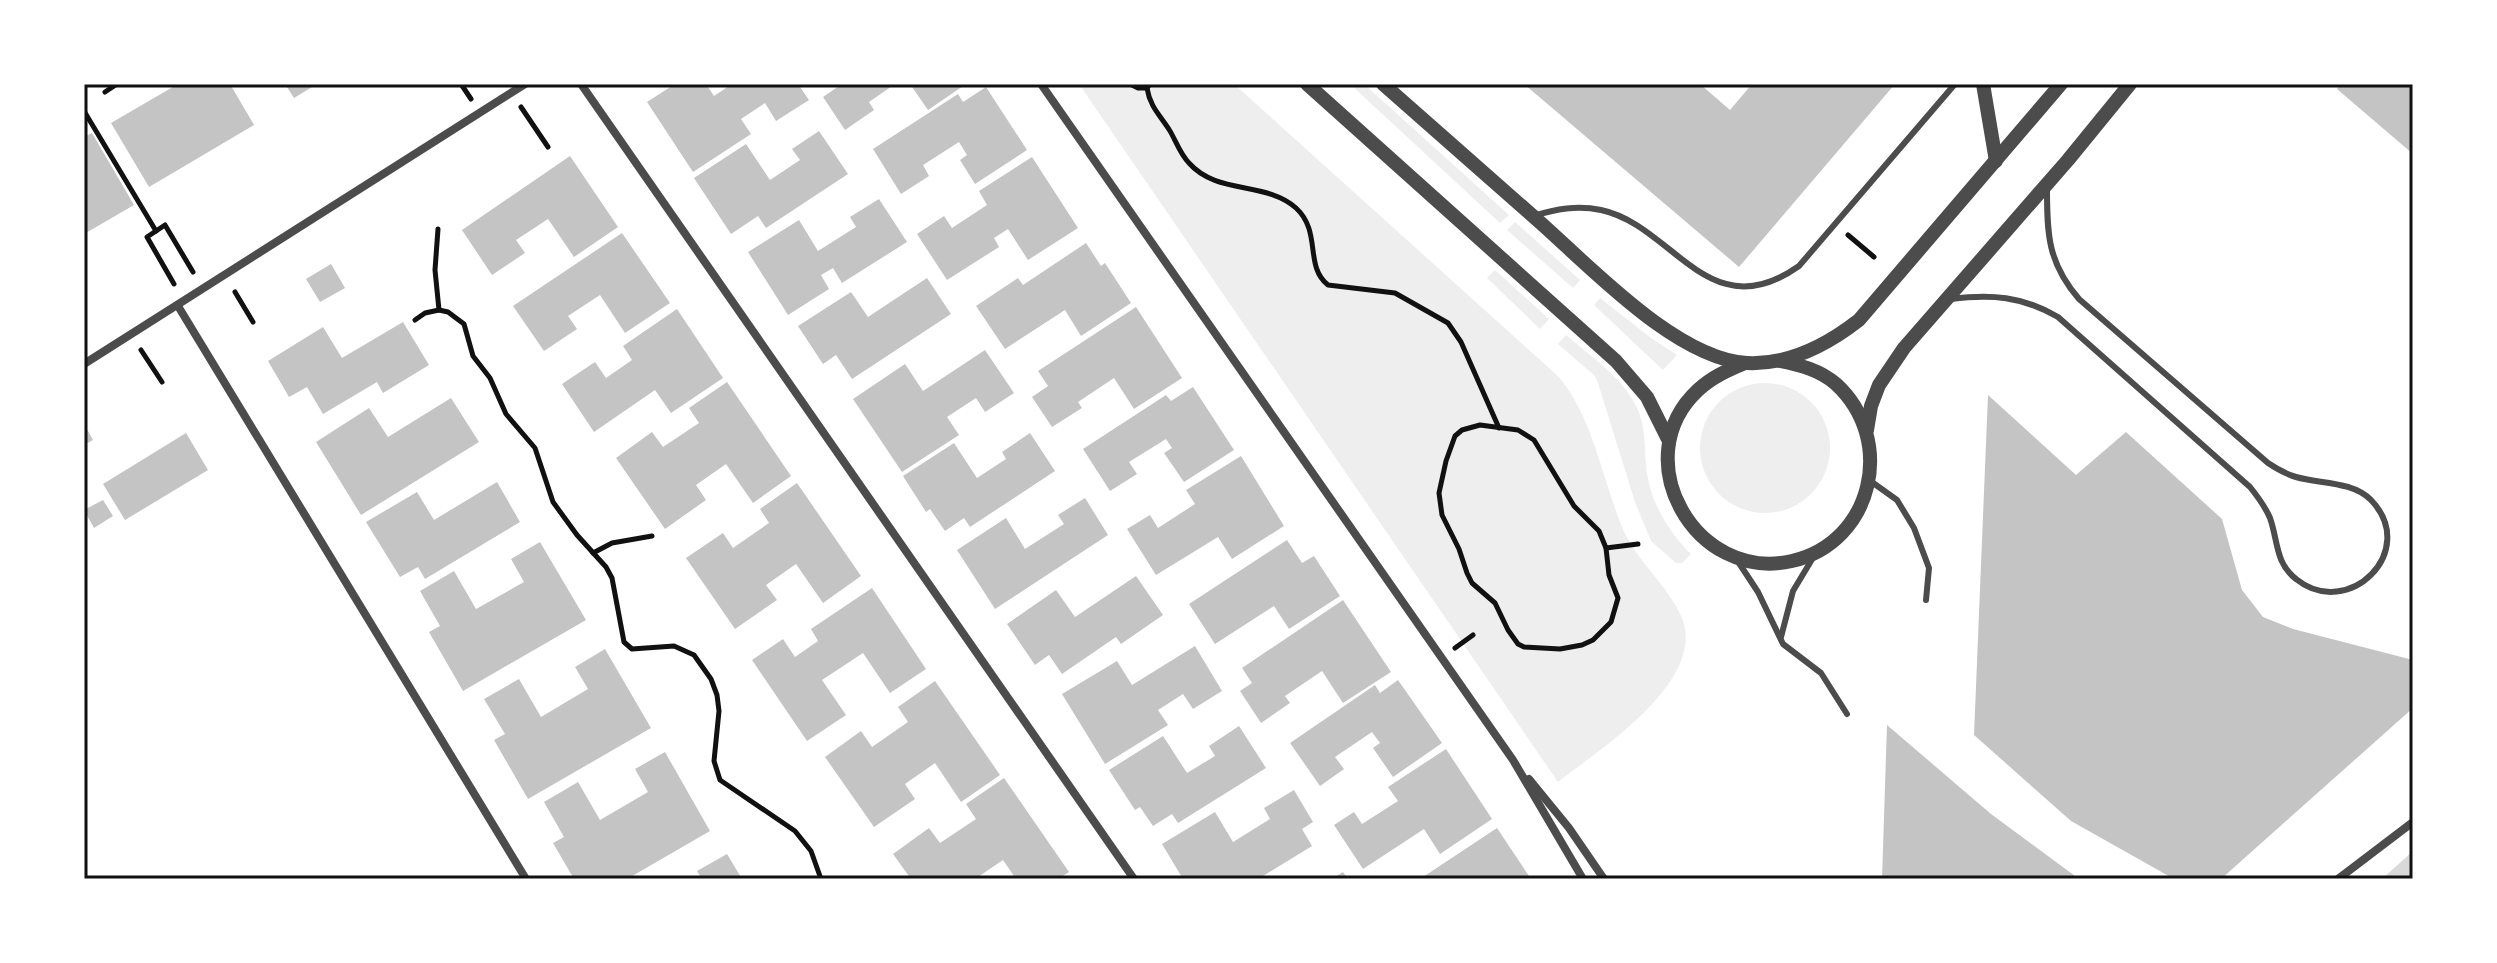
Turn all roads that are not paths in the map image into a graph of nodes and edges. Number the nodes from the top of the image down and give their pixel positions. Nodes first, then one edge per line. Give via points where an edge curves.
1 (525, 84) edge
2 (581, 84) edge
3 (1041, 84) edge
4 (1307, 84) edge
5 (1383, 84) edge
6 (1955, 84) edge
7 (1983, 84) edge
8 (2061, 84) edge
9 (2130, 84) edge
10 (1996, 161) junction
11 (2047, 184) junction
12 (1533, 216) junction
13 (1943, 300) junction
14 (182, 304) junction
15 (1780, 361) junction
16 (1745, 363) junction
17 (84, 364) edge
18 (1867, 430) junction
19 (1669, 441) junction
20 (1869, 480) junction
21 (1818, 550) junction
22 (1736, 557) junction
23 (1926, 600) dead end
24 (1781, 637) junction
25 (1847, 714) dead end
26 (1513, 760) junction
27 (2413, 822) edge
28 (526, 879) edge
29 (1134, 879) edge
30 (1583, 879) edge
31 (1604, 879) edge
32 (2338, 879) edge

1 - 14 street
2 - 29 street
3 - 26 street
4 - 19 street via 1616,361 1647,397
5 - 12 street
6 - 12 lane via 1799,266 1755,285 1707,276 1627,220 1602,210 1575,207
7 - 10 street
8 - 10 street
9 - 11 street
10 - 15 street via 1859,320 1821,345
11 - 13 street
11 - 13 lane via 2049,247 2065,283 2268,463 2293,476 2368,497 2385,520 2387,534 2387,548 2375,573 2363,583 2334,592 2304,585 2283,565 2270,518 2250,487 2058,317 2000,296
12 - 16 street via 1665,330
13 - 18 street via 1885,376
14 - 17 street
14 - 28 street
15 - 16 street
15 - 18 street via 1834,382 1854,404
16 - 19 street via 1696,391
18 - 20 street
19 - 22 street via 1668,475 1678,507 1698,534
20 - 21 street via 1866,497 1849,526
20 - 23 lane via 1897,500 1914,528 1929,568
21 - 22 street via 1792,561 1758,563
21 - 24 lane via 1793,591
22 - 24 lane
24 - 25 lane via 1788,650 1821,673
26 - 30 street
26 - 31 street
27 - 32 street

